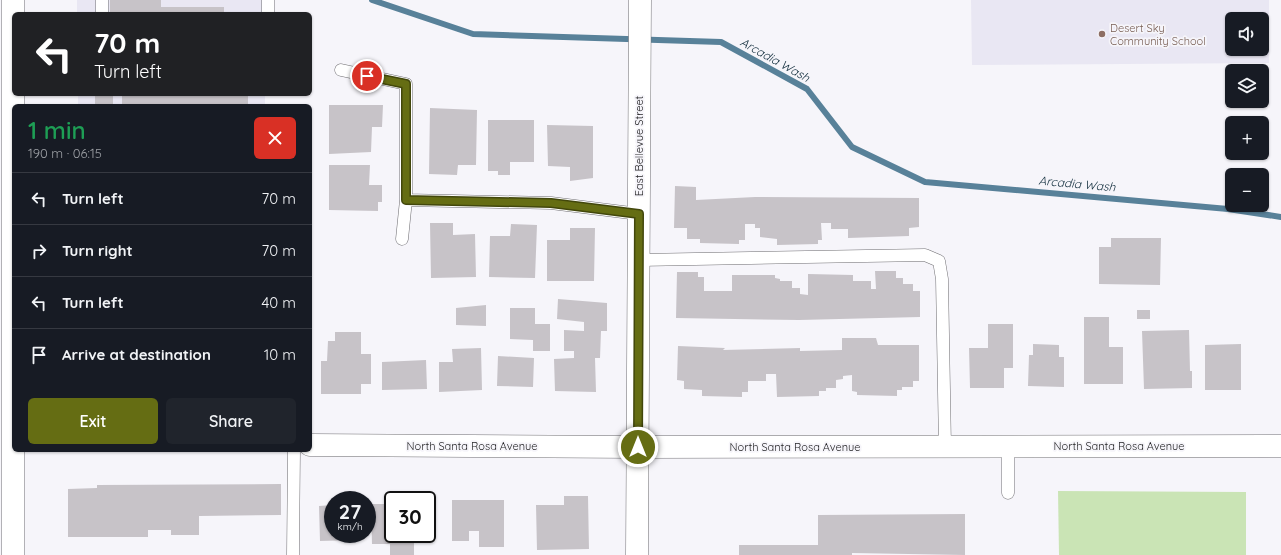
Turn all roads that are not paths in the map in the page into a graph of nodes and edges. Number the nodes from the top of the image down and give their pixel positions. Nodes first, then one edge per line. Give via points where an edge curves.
1 (13, 0) edge
2 (102, 0) edge
3 (268, 0) edge
4 (640, 0) edge
5 (13, 12) edge
6 (102, 12) edge
7 (268, 12) edge
8 (341, 70) dead end
9 (406, 200) junction
10 (639, 214) junction
11 (402, 239) dead end
12 (639, 260) junction
13 (12, 337) edge
14 (9, 442) edge
15 (312, 445) edge
16 (1281, 446) edge
17 (638, 447) junction
18 (945, 447) junction
19 (1008, 447) junction
20 (294, 452) edge
21 (1008, 493) dead end
22 (13, 555) edge
23 (293, 555) edge
24 (637, 555) edge

1 - 5 street
2 - 6 lane
3 - 7 lane
4 - 10 street, East Bellevue Street
8 - 9 lane via 406,84
9 - 10 lane via 551,203
9 - 11 lane
10 - 12 street, East Bellevue Street
12 - 17 street, East Bellevue Street
12 - 18 lane via 925,255 939,261 942,279
13 - 14 street
14 - 22 street
15 - 17 street, North Santa Rosa Avenue
16 - 19 street, North Santa Rosa Avenue
17 - 18 street, North Santa Rosa Avenue
17 - 24 street, East Bellevue Street
18 - 19 street, North Santa Rosa Avenue
19 - 21 lane
20 - 23 lane

